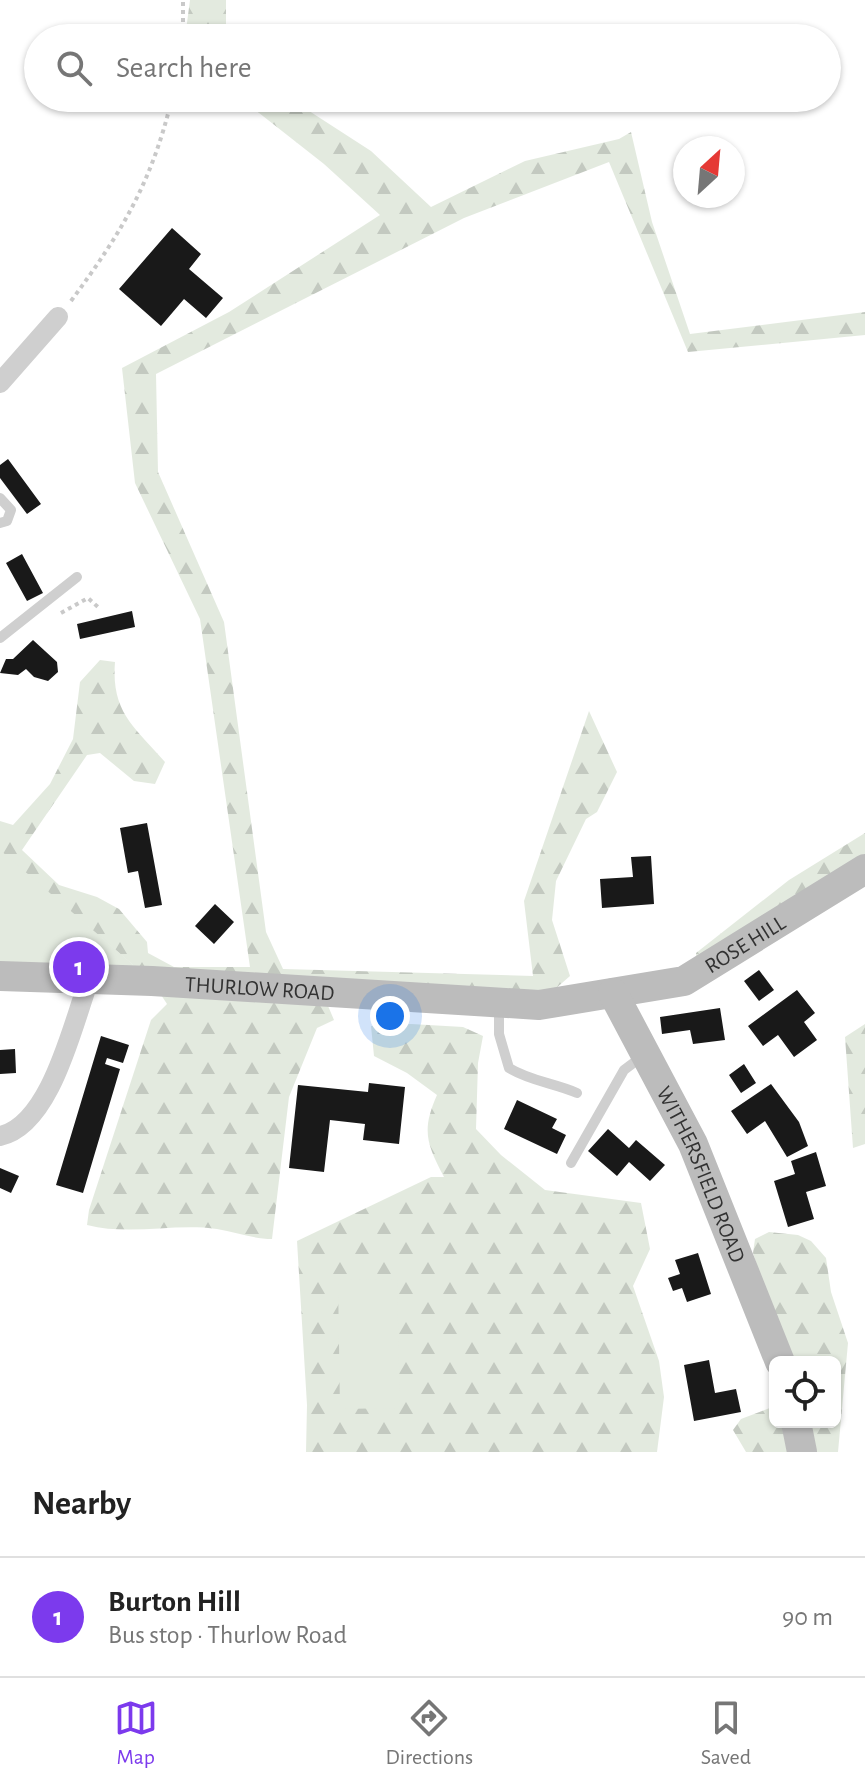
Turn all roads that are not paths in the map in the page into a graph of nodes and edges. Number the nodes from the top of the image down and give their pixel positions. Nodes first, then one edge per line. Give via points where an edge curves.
1 (58, 317) road end
2 (0, 383) edge
3 (0, 498) edge
4 (0, 523) edge
5 (77, 577) dead end
6 (0, 638) edge
7 (865, 869) edge
8 (0, 976) edge
9 (89, 980) junction
10 (613, 993) junction
11 (499, 1002) junction
12 (646, 1054) junction
13 (577, 1093) dead end
14 (0, 1136) edge
15 (571, 1163) dead end
16 (778, 1356) edge
17 (797, 1428) edge
18 (802, 1452) edge

1 - 2 street
3 - 4 lane via 11,510 7,521
5 - 6 lane
7 - 10 street, ROSE HILL via 684,981
8 - 9 street, THURLOW ROAD
9 - 11 street, THURLOW ROAD
9 - 14 street via 50,1089 28,1121
10 - 11 street, THURLOW ROAD via 539,1005
10 - 12 street, WITHERSFIELD ROAD
11 - 13 lane via 499,1034 509,1068
12 - 15 lane via 624,1070
12 - 16 street, WITHERSFIELD ROAD via 693,1144
17 - 18 street

